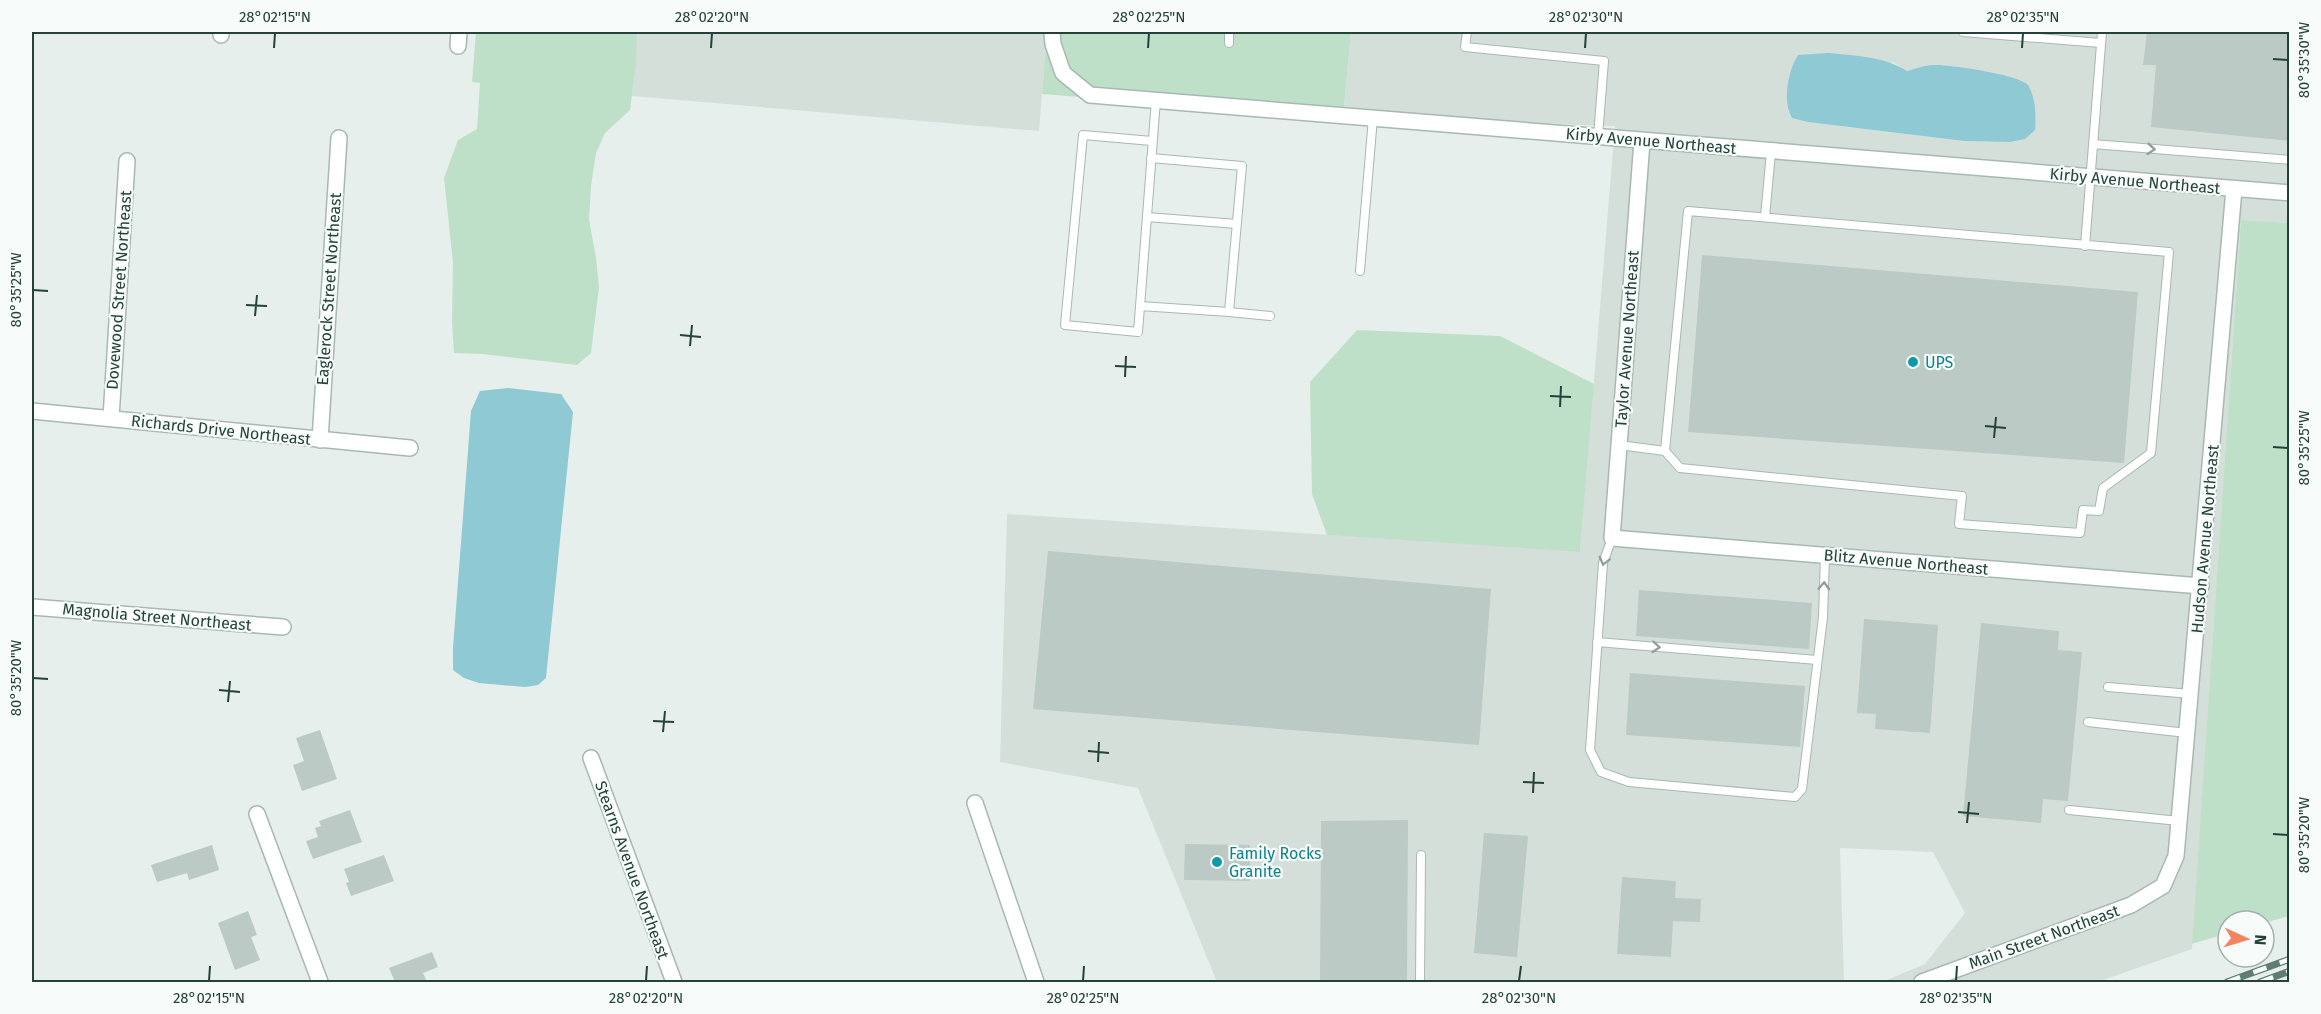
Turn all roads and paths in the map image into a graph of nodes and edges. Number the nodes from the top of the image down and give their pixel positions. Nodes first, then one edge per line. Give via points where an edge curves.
1 (1052, 32) edge
2 (1229, 32) edge
3 (1467, 32) edge
4 (1963, 32) edge
5 (2102, 32) edge
6 (2030, 34) edge
7 (1228, 43) dead end
8 (2101, 43) junction
9 (1156, 100) junction
10 (1373, 118) junction
11 (1598, 136) junction
12 (339, 138) dead end
13 (1152, 141) junction
14 (1642, 141) junction
15 (2093, 144) junction
16 (1771, 152) junction
17 (1151, 158) junction
18 (2289, 160) edge
19 (127, 161) dead end
20 (2090, 178) junction
21 (2234, 189) junction
22 (2289, 193) edge
23 (1147, 217) junction
24 (1765, 217) junction
25 (1237, 224) junction
26 (2085, 246) junction
27 (1360, 271) dead end
28 (1140, 306) junction
29 (1229, 312) junction
30 (1270, 316) dead end
31 (32, 411) edge
32 (111, 418) junction
33 (320, 441) junction
34 (1619, 445) junction
35 (410, 448) dead end
36 (1665, 451) junction
37 (1612, 538) junction
38 (1825, 555) junction
39 (2201, 586) junction
40 (32, 607) edge
41 (283, 627) dead end
42 (1597, 642) junction
43 (1817, 660) junction
44 (2108, 687) dead end
45 (2191, 694) junction
46 (2088, 722) dead end
47 (2187, 733) junction
48 (591, 758) dead end
49 (975, 803) dead end
50 (2069, 810) dead end
51 (257, 814) dead end
52 (2180, 821) junction
53 (1420, 855) dead end
54 (2163, 886) joint
55 (320, 982) edge
56 (674, 982) edge
57 (1036, 982) edge
58 (1420, 982) edge
59 (1922, 982) edge

1 - 9 street, Kirby Avenue Northeast via 1063,73 1090,95
2 - 7 lane
3 - 11 lane via 1465,47 1604,61
4 - 6 lane
5 - 8 lane
6 - 8 lane
8 - 15 lane
9 - 10 street, Kirby Avenue Northeast
9 - 13 lane
10 - 11 street, Kirby Avenue Northeast
10 - 27 lane
11 - 14 street, Kirby Avenue Northeast
12 - 33 street, Eaglerock Street Northeast
13 - 17 lane
13 - 28 lane via 1083,135 1065,325 1138,332
14 - 16 street, Kirby Avenue Northeast
14 - 34 street, Taylor Avenue Northeast
15 -> 18 lane
15 - 20 lane
16 - 20 street, Kirby Avenue Northeast
16 - 24 lane
17 - 23 lane
17 - 25 lane via 1242,166
19 - 32 street, Dovewood Street Northeast
20 - 21 street, Kirby Avenue Northeast
20 - 26 lane
21 - 22 street, Kirby Avenue Northeast
21 - 39 street, Hudson Avenue Northeast
23 - 25 lane
23 - 28 lane
24 - 26 lane
24 - 36 lane via 1688,211
25 - 29 lane
26 - 36 lane via 2169,252 2151,453 2103,488 2099,511 2083,510 2080,533 1959,524 1962,496 1680,468
28 - 29 lane
29 - 30 lane
31 - 32 street, Richards Drive Northeast
32 - 33 street, Richards Drive Northeast
33 - 35 street, Richards Drive Northeast
34 - 36 lane
34 - 37 street, Taylor Avenue Northeast
37 - 38 street, Blitz Avenue Northeast
37 -> 42 lane via 1603,563
38 - 39 street, Blitz Avenue Northeast
43 -> 38 lane
39 - 45 street, Hudson Avenue Northeast
40 - 41 street, Magnolia Street Northeast
42 -> 43 lane
42 - 43 lane via 1590,750 1601,772 1629,782 1795,797 1802,789
44 - 45 lane
45 - 47 street, Hudson Avenue Northeast
46 - 47 lane
47 - 52 street, Hudson Avenue Northeast
48 - 56 street, Stearns Avenue Northeast
49 - 57 street
50 - 52 lane
51 - 55 street
52 - 54 street, Hudson Avenue Northeast via 2176,856
53 - 58 lane
54 - 59 street, Main Street Northeast via 2131,905

